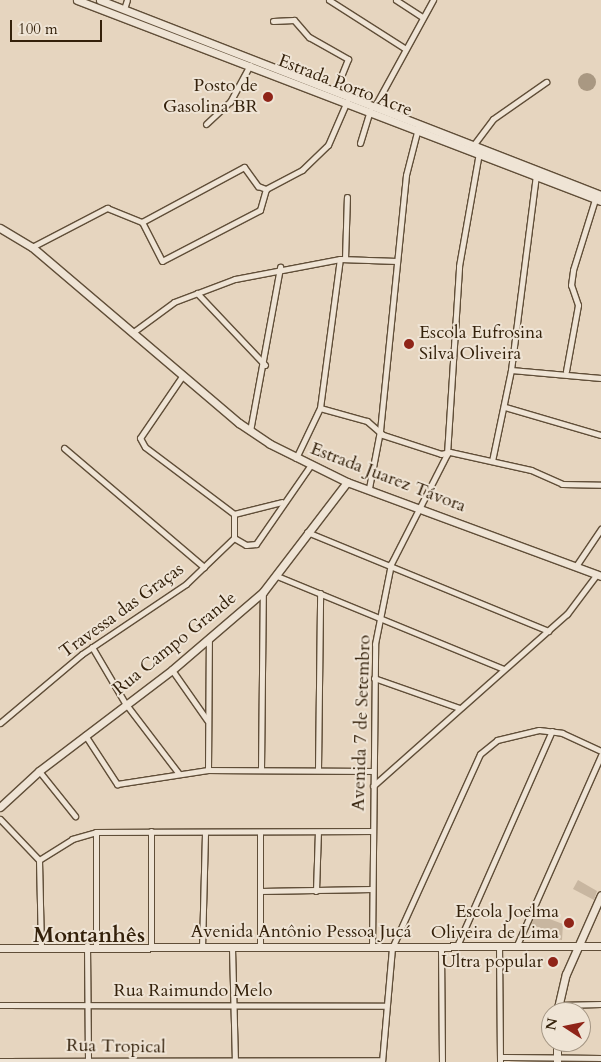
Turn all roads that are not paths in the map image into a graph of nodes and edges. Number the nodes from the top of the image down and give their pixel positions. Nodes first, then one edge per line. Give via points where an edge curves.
1 (77, 0) edge
2 (100, 0) edge
3 (127, 0) edge
4 (329, 0) edge
5 (396, 0) edge
6 (433, 0) edge
7 (113, 2) edge
8 (124, 9) junction
9 (422, 17) junction
10 (273, 21) dead end
11 (404, 48) junction
12 (250, 65) junction
13 (546, 82) dead end
14 (336, 88) junction
15 (350, 94) junction
16 (347, 102) junction
17 (376, 104) junction
18 (370, 112) junction
19 (420, 121) junction
20 (206, 124) dead end
21 (417, 130) junction
22 (360, 143) dead end
23 (475, 143) junction
24 (479, 152) junction
25 (537, 172) junction
26 (266, 189) junction
27 (346, 197) dead end
28 (599, 197) edge
29 (142, 222) junction
30 (0, 228) edge
31 (32, 247) junction
32 (342, 259) junction
33 (397, 261) junction
34 (280, 267) junction
35 (197, 293) junction
36 (131, 334) junction
37 (265, 365) junction
38 (511, 370) junction
39 (566, 371) junction
40 (183, 375) junction
41 (601, 378) edge
42 (505, 407) junction
43 (320, 408) junction
44 (250, 431) junction
45 (380, 431) junction
46 (601, 435) edge
47 (64, 448) dead end
48 (447, 454) junction
49 (296, 459) junction
50 (492, 461) junction
51 (310, 466) junction
52 (347, 482) junction
53 (601, 485) edge
54 (369, 488) junction
55 (282, 502) junction
56 (420, 508) junction
57 (234, 514) junction
58 (601, 529) edge
59 (307, 532) junction
60 (234, 538) junction
61 (391, 564) junction
62 (576, 566) junction
63 (204, 567) junction
64 (599, 575) edge
65 (277, 576) junction
66 (263, 592) junction
67 (320, 594) junction
68 (381, 619) junction
69 (548, 631) junction
70 (209, 639) junction
71 (92, 648) junction
72 (504, 669) junction
73 (172, 670) junction
74 (374, 678) junction
75 (125, 704) junction
76 (458, 708) junction
77 (207, 720) junction
78 (0, 723) edge
79 (552, 731) junction
80 (84, 734) junction
81 (601, 753) edge
82 (261, 769) junction
83 (318, 769) junction
84 (208, 770) junction
85 (39, 771) junction
86 (374, 772) junction
87 (179, 774) junction
88 (372, 787) junction
89 (0, 807) edge
90 (75, 816) dead end
91 (0, 819) edge
92 (151, 831) junction
93 (372, 831) junction
94 (96, 832) junction
95 (205, 832) junction
96 (260, 832) junction
97 (318, 832) junction
98 (39, 860) junction
99 (372, 889) junction
100 (260, 891) junction
101 (316, 891) junction
102 (601, 895) edge
103 (96, 945) junction
104 (499, 945) junction
105 (517, 945) junction
106 (41, 946) junction
107 (87, 946) junction
108 (151, 946) junction
109 (457, 946) junction
110 (577, 946) junction
111 (601, 946) edge
112 (0, 948) edge
113 (202, 948) junction
114 (232, 948) junction
115 (260, 948) junction
116 (372, 948) junction
117 (392, 948) junction
118 (441, 948) junction
119 (559, 1002) edge
120 (87, 1004) junction
121 (0, 1005) edge
122 (232, 1005) junction
123 (385, 1006) junction
124 (601, 1058) edge
125 (88, 1060) junction
126 (500, 1060) edge
127 (557, 1060) edge
128 (0, 1061) edge
129 (44, 1061) edge
130 (99, 1061) edge
131 (154, 1061) edge
132 (235, 1061) edge
133 (382, 1061) edge
134 (211, 1062) edge
135 (259, 1062) edge
136 (318, 1062) edge
137 (442, 1062) edge

1 - 12 street, Estrada Porto Acre
2 - 7 street, Estrada Porto Acre
3 - 8 street
4 - 11 street
5 - 9 street
6 - 9 street
7 - 8 street, Estrada Porto Acre
8 - 14 street, Estrada Porto Acre
9 - 11 street
10 - 14 street via 294,20 309,37 348,58
11 - 17 street
12 - 16 street, Estrada Porto Acre
12 - 20 street via 230,102
13 - 23 street via 493,119
14 - 15 street, Estrada Porto Acre
15 - 16 street
15 - 17 street, Estrada Porto Acre
16 - 18 street, Estrada Porto Acre
16 - 26 street via 328,145 302,170
17 - 19 street, Estrada Porto Acre
18 - 21 street, Estrada Porto Acre
18 - 22 street
19 - 21 street
19 - 23 street, Estrada Porto Acre
21 - 24 street, Estrada Porto Acre
21 - 33 street via 406,175
23 - 25 street, Estrada Porto Acre
24 - 25 street, Estrada Porto Acre
24 - 48 street via 459,266
25 - 28 street, Estrada Porto Acre
25 - 38 street
26 - 29 street via 258,186 244,167
26 - 29 street via 260,210 162,261
27 - 32 street
28 - 39 street via 573,270 571,285 578,305
29 - 31 street via 107,208
30 - 31 street, Estrada Juarez Távora
31 - 36 street, Estrada Juarez Távora
32 - 33 street
32 - 34 street
32 - 43 street
33 - 45 street
34 - 35 street
34 - 37 street
35 - 36 street via 162,308
35 - 37 street
36 - 40 street, Estrada Juarez Távora
37 - 44 street
38 - 39 street
38 - 42 street
39 - 41 street
40 - 44 street, Estrada Juarez Távora
40 - 57 street via 140,434 145,447
42 - 46 street
42 - 50 street
43 - 45 street via 367,421
43 - 49 street
44 - 49 street, Estrada Juarez Távora
45 - 48 street
45 - 54 street
47 - 63 street
48 - 50 street
48 - 56 street, Avenida 7 de Setembro
49 - 51 street, Estrada Juarez Távora
50 - 53 street via 562,484
51 - 52 street, Estrada Juarez Távora
51 - 55 street
52 - 54 street, Estrada Juarez Távora
52 - 59 street, Rua Campo Grande
54 - 56 street, Estrada Juarez Távora
55 - 57 street
55 - 60 street via 256,544 246,545
56 - 61 street, Avenida 7 de Setembro
56 - 62 street, Estrada Juarez Távora
57 - 60 street
58 - 62 street
59 - 61 street
59 - 65 street, Rua Campo Grande
60 - 63 street, Travessa das Graças
61 - 68 street, Avenida 7 de Setembro
61 - 69 street
62 - 64 street, Estrada Juarez Távora
63 - 71 street, Travessa das Graças via 162,602
64 - 69 street via 575,606
65 - 66 street, Rua Campo Grande
65 - 67 street
66 - 70 street, Rua Campo Grande
66 - 82 street
67 - 68 street
67 - 83 street
68 - 72 street
68 - 74 street, Avenida 7 de Setembro
69 - 72 street
70 - 73 street, Rua Campo Grande
70 - 77 street
71 - 75 street
71 - 78 street, Travessa das Graças
72 - 76 street
73 - 75 street, Rua Campo Grande
73 - 77 street
74 - 76 street
74 - 86 street, Avenida 7 de Setembro
75 - 80 street, Rua Campo Grande
75 - 87 street
76 - 88 street
77 - 84 street
79 - 81 street
79 - 109 street
79 - 117 street via 504,737 480,754
80 - 85 street, Rua Campo Grande
80 - 87 street via 117,784
81 - 105 street
82 - 83 street
82 - 84 street
83 - 86 street
84 - 87 street
85 - 89 street, Rua Campo Grande
85 - 90 street
86 - 88 street, Avenida 7 de Setembro
88 - 93 street, Avenida 7 de Setembro
91 - 98 street
92 - 94 street
92 - 95 street
92 - 108 street
93 - 97 street
93 - 99 street, Avenida 7 de Setembro
94 - 98 street via 72,839
94 - 103 street
95 - 96 street
95 - 113 street
96 - 97 street
96 - 100 street
97 - 101 street
98 - 106 street
99 - 101 street
99 - 116 street, Avenida 7 de Setembro
100 - 101 street
100 - 115 street
102 - 110 street
103 - 107 street, Avenida Antônio Pessoa Jucá
103 - 108 street, Avenida Antônio Pessoa Jucá
104 - 105 street, Avenida Antônio Pessoa Jucá
104 - 109 street, Avenida Antônio Pessoa Jucá
104 - 126 street
105 - 110 street, Avenida Antônio Pessoa Jucá
106 - 107 street, Avenida Antônio Pessoa Jucá
106 - 112 street, Avenida Antônio Pessoa Jucá
107 - 120 street
108 - 113 street, Avenida Antônio Pessoa Jucá
109 - 118 street, Avenida Antônio Pessoa Jucá
110 - 111 street, Avenida Antônio Pessoa Jucá
110 - 119 street
113 - 114 street, Avenida Antônio Pessoa Jucá
114 - 115 street, Avenida Antônio Pessoa Jucá
114 - 122 street
115 - 116 street, Avenida Antônio Pessoa Jucá
116 - 117 street, Avenida Antônio Pessoa Jucá
117 - 118 street, Avenida Antônio Pessoa Jucá
117 - 123 street
118 - 137 street
120 - 121 street, Rua Raimundo Melo
120 - 122 street, Rua Raimundo Melo
120 - 125 street
122 - 123 street, Rua Raimundo Melo
122 - 132 street
123 - 133 street
124 - 127 street
125 - 129 street, Rua Tropical
125 - 130 street, Rua Tropical
126 - 127 street
128 - 129 street, Rua Tropical
130 - 131 street, Rua Tropical
131 - 134 street, Rua Tropical
132 - 134 street, Rua Tropical
132 - 135 street, Rua Tropical
133 - 136 street, Rua Tropical
135 - 136 street, Rua Tropical

